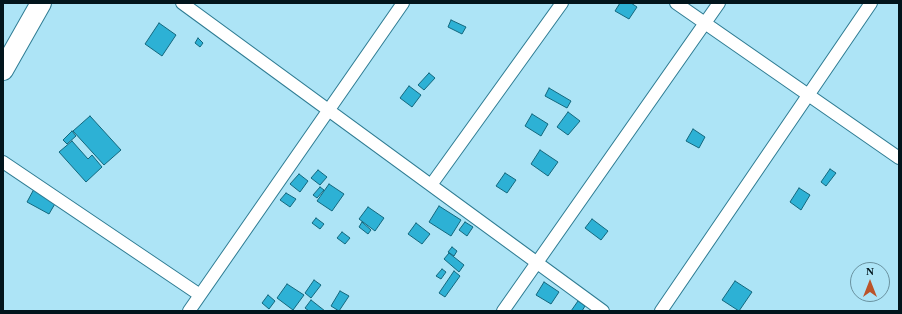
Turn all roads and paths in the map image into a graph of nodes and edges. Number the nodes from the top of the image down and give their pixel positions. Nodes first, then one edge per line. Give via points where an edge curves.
1 (41, 3) edge
2 (182, 3) edge
3 (403, 3) edge
4 (562, 3) edge
5 (676, 3) edge
6 (719, 3) edge
7 (871, 3) edge
8 (705, 23) junction
9 (3, 70) edge
10 (809, 95) junction
11 (328, 110) junction
12 (899, 158) edge
13 (3, 162) edge
14 (431, 185) junction
15 (537, 263) junction
16 (200, 295) junction
17 (189, 311) edge
18 (503, 311) edge
19 (603, 311) edge
20 (661, 311) edge

1 - 9 main road
2 - 11 street
3 - 11 street
4 - 14 street
5 - 8 street
6 - 8 street
7 - 10 street
8 - 10 street
8 - 15 street
10 - 12 street
10 - 20 street
11 - 14 street
11 - 16 street
13 - 16 street
14 - 15 street
15 - 18 street
15 - 19 street
16 - 17 street

